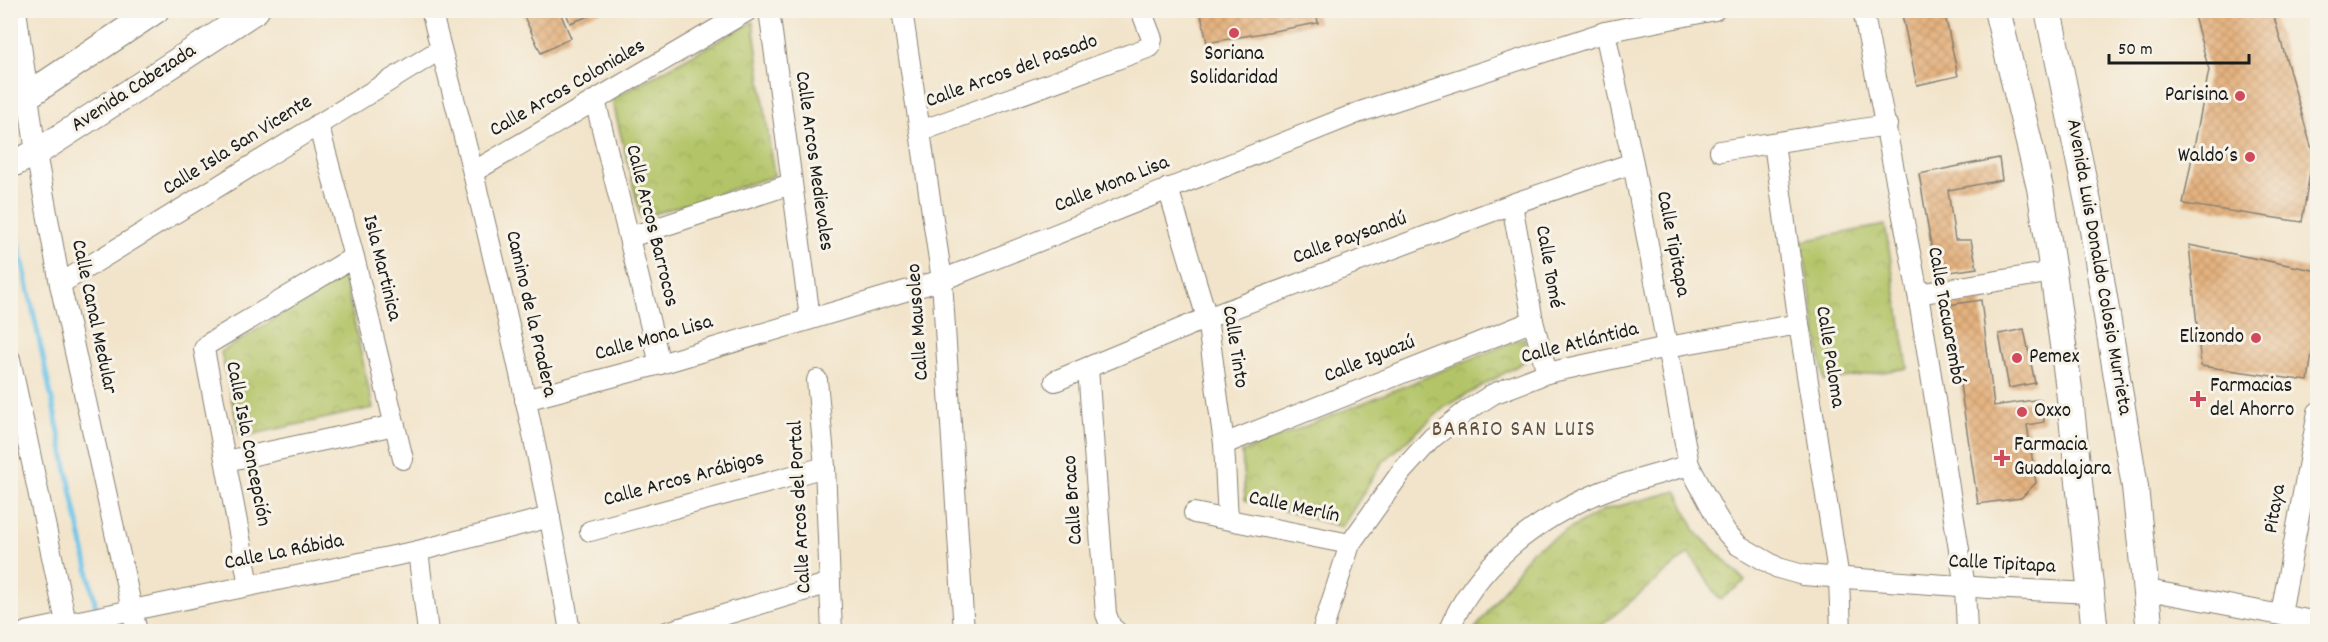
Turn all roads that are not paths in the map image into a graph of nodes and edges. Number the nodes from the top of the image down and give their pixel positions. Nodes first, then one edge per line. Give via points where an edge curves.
1 (16, 10) edge
2 (156, 10) edge
3 (256, 10) edge
4 (431, 10) edge
5 (749, 10) edge
6 (769, 10) edge
7 (1141, 10) edge
8 (1715, 10) edge
9 (1863, 10) edge
10 (1998, 10) edge
11 (2048, 10) edge
12 (903, 11) edge
13 (1605, 32) junction
14 (441, 49) junction
15 (18, 100) edge
16 (595, 100) junction
17 (318, 124) junction
18 (1887, 125) junction
19 (921, 131) junction
20 (1773, 143) junction
21 (1720, 151) dead end
22 (23, 159) edge
23 (1633, 163) junction
24 (473, 172) junction
25 (791, 184) junction
26 (1168, 188) junction
27 (1512, 204) junction
28 (630, 237) junction
29 (354, 257) junction
30 (2053, 272) junction
31 (942, 280) junction
32 (60, 284) junction
33 (1918, 294) junction
34 (810, 318) junction
35 (1207, 318) junction
36 (1533, 321) junction
37 (1799, 324) junction
38 (1667, 347) junction
39 (10, 359) edge
40 (660, 364) junction
41 (1088, 368) junction
42 (1546, 373) junction
43 (817, 380) dead end
44 (1055, 381) dead end
45 (525, 400) junction
46 (2318, 412) edge
47 (395, 425) junction
48 (2315, 437) edge
49 (1224, 444) junction
50 (403, 459) dead end
51 (226, 461) junction
52 (1689, 465) junction
53 (825, 467) junction
54 (1194, 513) dead end
55 (550, 517) junction
56 (1228, 519) junction
57 (590, 531) dead end
58 (1350, 544) junction
59 (418, 551) junction
60 (1839, 579) junction
61 (830, 583) junction
62 (249, 585) junction
63 (1965, 587) junction
64 (2148, 590) junction
65 (2092, 593) junction
66 (125, 610) junction
67 (2281, 614) junction
68 (2318, 622) edge
69 (73, 625) edge
70 (1114, 629) edge
71 (26, 632) edge
72 (137, 632) edge
73 (428, 632) edge
74 (570, 632) edge
75 (667, 632) edge
76 (832, 632) edge
77 (964, 632) edge
78 (1322, 632) edge
79 (1448, 632) edge
80 (1841, 632) edge
81 (1967, 632) edge
82 (2095, 632) edge
83 (2150, 632) edge

1 - 15 street, Calle Canal Medular
2 - 15 main road
3 - 22 main road, Avenida Cabezada
4 - 14 street, Camino de la Pradera
5 - 16 street, Calle Arcos Coloniales
6 - 25 street, Calle Arcos Medievales
7 - 19 street, Calle Arcos del Pasado via 1152,45
8 - 13 street, Calle Mona Lisa
9 - 18 street, Calle Tacuarembó
10 - 30 main road, Avenida Luis Donaldo Colosio Murrieta via 2040,188
11 - 64 main road, Avenida Luis Donaldo Colosio Murrieta via 2090,212
12 - 19 street, Calle Mausoleo
13 - 23 street, Calle Tipitapa
13 - 26 street, Calle Mona Lisa via 1360,112
14 - 17 street, Calle Isla San Vicente
14 - 24 street, Camino de la Pradera
15 - 22 street, Calle Canal Medular
16 - 24 street, Calle Arcos Coloniales
16 - 28 street, Calle Arcos Barrocos
17 - 29 street, Isla Martinica
17 - 32 street, Calle Isla San Vicente
18 - 20 street
18 - 33 street, Calle Tacuarembó
19 - 31 street, Calle Mausoleo
20 - 21 street
20 - 37 street, Calle Paloma
22 - 32 street, Calle Canal Medular
23 - 27 street, Calle Paysandú
23 - 38 street, Calle Tipitapa
24 - 45 street, Camino de la Pradera
25 - 28 street
25 - 34 street, Calle Arcos Medievales
26 - 31 street, Calle Mona Lisa
26 - 35 street, Calle Tinto
27 - 35 street, Calle Paysandú
27 - 36 street, Calle Tomé
28 - 40 street, Calle Arcos Barrocos
29 - 47 street, Isla Martinica
29 - 51 street, Calle Isla Concepción via 206,348
30 - 33 street
30 - 65 main road, Avenida Luis Donaldo Colosio Murrieta
31 - 34 street, Calle Mona Lisa
31 - 77 street, Calle Mausoleo
32 - 66 street, Calle Canal Medular
33 - 63 street, Calle Tacuarembó
34 - 40 street, Calle Mona Lisa
35 - 41 street, Calle Paysandú
35 - 49 street, Calle Tinto
36 - 42 street, Calle Tomé
36 - 49 street, Calle Iguazú
37 - 38 street, Calle Atlántida
37 - 60 street, Calle Paloma
38 - 42 street, Calle Atlántida
38 - 52 street, Calle Tipitapa
39 - 69 street
40 - 45 street, Calle Mona Lisa
41 - 44 street, Calle Paysandú
41 - 70 street, Calle Braco via 1106,614
42 - 58 street, Calle Atlántida via 1494,394 1432,438 1402,471
43 - 53 street, Calle Arcos del Portal
45 - 55 street, Camino de la Pradera
46 - 48 street, Pitaya
47 - 50 street, Isla Martinica
47 - 51 street
48 - 67 street, Pitaya
49 - 56 street, Calle Tinto
51 - 62 street, Calle Isla Concepción
52 - 60 street, Calle Tipitapa via 1726,532 1738,545 1778,568
52 - 79 street via 1601,492 1538,525 1497,557 1458,607
53 - 57 street, Calle Arcos Arábigos
53 - 61 street, Calle Arcos del Portal
54 - 56 street, Calle Merlín
55 - 59 street, Calle La Rábida
55 - 74 street, Camino de la Pradera
56 - 58 street, Calle Merlín
58 - 78 street, Calle Atlántida
59 - 62 street, Calle La Rábida
59 - 73 street
60 - 63 street, Calle Tipitapa
60 - 80 street, Calle Paloma
61 - 75 street
61 - 76 street, Calle Arcos del Portal
62 - 66 street, Calle La Rábida
63 - 65 street, Calle Tipitapa
63 - 81 street, Calle Tacuarembó
64 - 67 street
64 - 83 main road, Avenida Luis Donaldo Colosio Murrieta
65 - 82 main road, Avenida Luis Donaldo Colosio Murrieta
66 - 69 street, Calle La Rábida
66 - 72 street, Calle Canal Medular
67 - 68 street
69 - 71 street, Calle La Rábida

